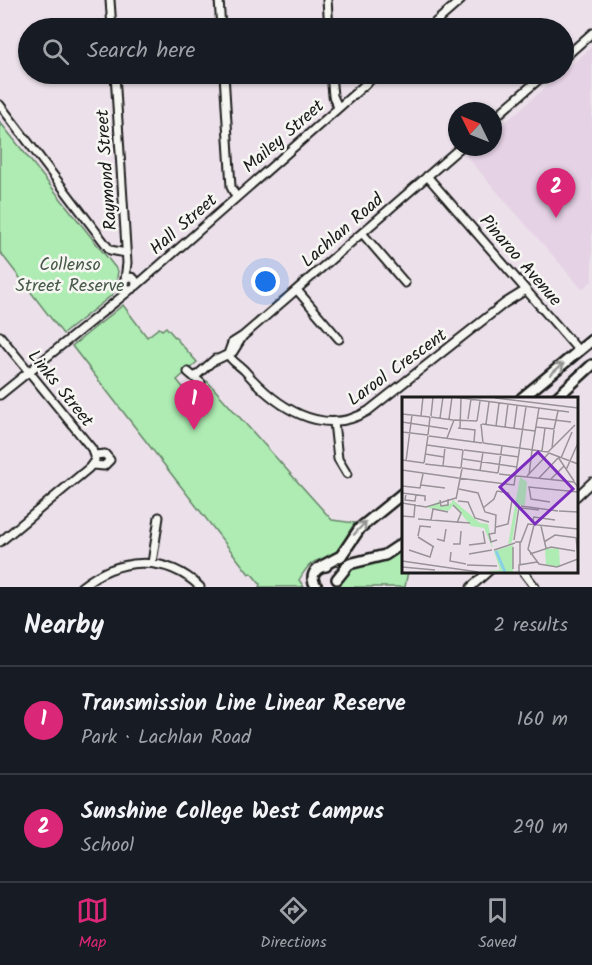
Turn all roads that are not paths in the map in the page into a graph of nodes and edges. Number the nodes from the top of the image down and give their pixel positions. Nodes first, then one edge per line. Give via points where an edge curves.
1 (110, 0) edge
2 (219, 0) edge
3 (327, 0) edge
4 (461, 0) edge
5 (111, 18) edge
6 (220, 18) edge
7 (328, 18) edge
8 (440, 18) edge
9 (592, 33) edge
10 (574, 49) edge
11 (116, 84) edge
12 (225, 84) edge
13 (332, 84) edge
14 (365, 84) edge
15 (533, 84) edge
16 (0, 105) edge
17 (339, 107) junction
18 (502, 111) edge
19 (450, 156) edge
20 (427, 176) junction
21 (236, 197) junction
22 (362, 233) junction
23 (126, 251) junction
24 (130, 283) junction
25 (405, 283) dead end
26 (524, 288) junction
27 (297, 290) junction
28 (0, 336) edge
29 (339, 339) dead end
30 (592, 340) edge
31 (579, 351) junction
32 (229, 353) junction
33 (592, 365) edge
34 (28, 372) junction
35 (188, 372) dead end
36 (0, 395) edge
37 (523, 397) edge
38 (556, 397) edge
39 (334, 422) junction
40 (347, 474) dead end
41 (592, 482) edge
42 (402, 494) edge
43 (577, 496) edge
44 (159, 517) dead end
45 (0, 542) edge
46 (402, 544) edge
47 (152, 563) junction
48 (322, 566) junction
49 (488, 572) edge
50 (524, 572) edge
51 (336, 584) edge
52 (81, 587) edge
53 (200, 587) edge
54 (317, 587) edge
55 (471, 587) edge
56 (535, 587) edge

1 - 5 street
2 - 6 street
3 - 7 street
4 - 8 street
9 - 10 street
11 - 23 street, Raymond Street
12 - 21 street via 231,187
13 - 17 street
14 - 17 street, Mailey Street
15 - 18 street
16 - 23 street via 112,252
17 - 21 street, Mailey Street
19 - 20 street, Lachlan Road
20 - 22 street, Lachlan Road
20 - 26 street, Pinaroo Avenue
21 - 24 street, Hall Street via 149,273
22 - 25 street
22 - 27 street, Lachlan Road
23 - 24 street, Raymond Street
24 - 34 street via 115,301
26 - 31 street, Pinaroo Avenue
26 - 39 street, Larool Crescent via 368,411
27 - 29 street
27 - 32 street, Lachlan Road
28 - 34 street, Links Street
30 - 31 street
31 - 33 street, Pinaroo Avenue
37 -> 31 street
32 - 35 street via 214,361 198,380
32 - 39 street, Larool Crescent via 257,384 293,412 307,419
33 - 38 street
34 - 36 street
34 - 45 street, Links Street via 94,460
39 - 40 street via 338,459
41 - 43 street
48 -> 42 street via 339,558 360,528
44 - 47 street
46 - 51 street via 385,555 350,564
47 - 52 street via 115,567
47 - 53 street via 179,572
48 - 51 street via 333,569
48 - 54 street via 313,575
49 - 55 street
50 - 56 street

